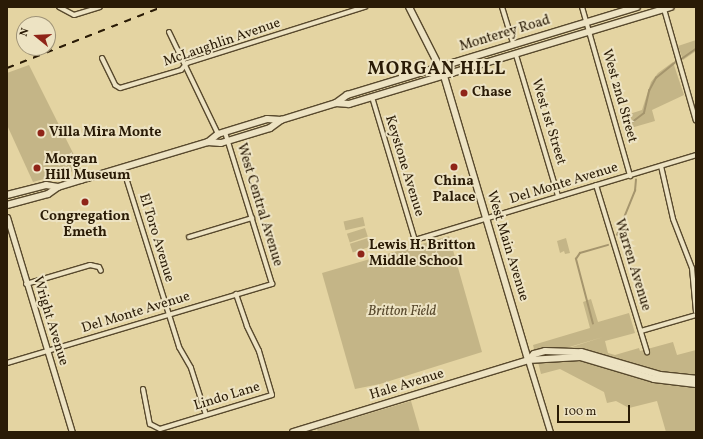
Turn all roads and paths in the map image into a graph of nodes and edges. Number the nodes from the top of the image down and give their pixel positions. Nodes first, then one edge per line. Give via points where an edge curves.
1 (59, 7) edge
2 (100, 7) edge
3 (365, 7) edge
4 (409, 7) edge
5 (502, 7) edge
6 (582, 7) edge
7 (637, 7) edge
8 (667, 8) edge
9 (586, 22) junction
10 (169, 32) dead end
11 (589, 32) junction
12 (513, 44) junction
13 (516, 55) junction
14 (102, 58) dead end
15 (184, 66) junction
16 (440, 67) junction
17 (444, 76) junction
18 (372, 98) junction
19 (336, 103) junction
20 (281, 120) junction
21 (696, 121) edge
22 (225, 132) junction
23 (218, 134) junction
24 (228, 141) junction
25 (208, 142) junction
26 (696, 155) edge
27 (661, 166) junction
28 (123, 168) junction
29 (630, 176) junction
30 (596, 185) junction
31 (58, 186) junction
32 (7, 195) edge
33 (558, 196) junction
34 (7, 205) edge
35 (7, 217) edge
36 (252, 218) junction
37 (486, 219) junction
38 (190, 237) dead end
39 (415, 240) joint
40 (101, 271) dead end
41 (26, 284) junction
42 (272, 284) joint
43 (236, 294) junction
44 (696, 312) edge
45 (169, 314) junction
46 (696, 315) edge
47 (641, 331) junction
48 (47, 351) junction
49 (647, 352) dead end
50 (528, 360) junction
51 (7, 363) edge
52 (696, 379) edge
53 (696, 384) edge
54 (143, 389) dead end
55 (206, 415) junction
56 (72, 432) edge
57 (293, 432) edge
58 (550, 432) edge

1 - 2 street via 74,15
3 - 15 street, McLaughlin Avenue
4 - 16 main road, West Main Avenue
5 - 12 street
6 - 9 street, West 2nd Street
7 - 9 main road, Monterey Road
8 - 11 main road, Monterey Road
8 - 21 street via 677,57
9 - 11 street, West 2nd Street
9 - 12 main road, Monterey Road
10 - 15 street
11 - 13 main road, Monterey Road
11 - 29 street, West 2nd Street
12 - 16 main road, Monterey Road
13 - 17 main road, Monterey Road
13 - 33 street, West 1st Street
14 - 15 street, McLaughlin Avenue via 115,85 120,88 181,70
15 - 23 street
16 - 17 main road, West Main Avenue
16 - 19 main road, Monterey Road via 347,95
17 - 18 main road, Monterey Road
17 - 37 main road, West Main Avenue
18 - 19 main road, Monterey Road via 349,104
18 - 39 street, Keystone Avenue
19 - 20 main road, Monterey Road
20 - 22 main road, Monterey Road via 267,119
20 - 24 main road, Monterey Road via 270,128
22 - 23 main road, Monterey Road
22 - 24 street, West Central Avenue
23 - 25 main road, Monterey Road
24 - 25 main road, Monterey Road
24 - 36 street, West Central Avenue
25 - 28 main road, Monterey Road
26 - 27 street, Del Monte Avenue
27 - 29 street, Del Monte Avenue
27 - 44 street via 674,219 692,268
28 - 31 main road, Monterey Road
28 - 45 street, El Toro Avenue
29 - 30 street, Del Monte Avenue
30 - 33 street, Del Monte Avenue
30 - 47 street, Warren Avenue
31 - 32 main road, Monterey Road via 46,185
31 - 34 main road, Monterey Road via 48,194
33 - 37 street, Del Monte Avenue
35 - 41 street, Wright Avenue
36 - 38 street
36 - 42 street, West Central Avenue
37 - 39 street, Del Monte Avenue
37 - 50 main road, West Main Avenue
40 - 41 street via 99,267 90,265
41 - 48 street, Wright Avenue
42 - 43 street, Del Monte Avenue
43 - 45 street, Del Monte Avenue
43 - 55 street, Lindo Lane via 259,351 272,395
45 - 48 street, Del Monte Avenue
45 - 55 street, El Toro Avenue via 179,347 191,368
46 - 47 street
47 - 49 street, Warren Avenue
48 - 51 street, Del Monte Avenue
48 - 56 street, Wright Avenue
50 - 52 main road, Hale Avenue via 534,354 545,351 582,352 660,375
50 - 53 main road, Hale Avenue via 580,357 654,379
50 - 57 main road, Hale Avenue
50 - 58 street, West Main Avenue
54 - 55 street, Lindo Lane via 150,424 155,428 160,429

